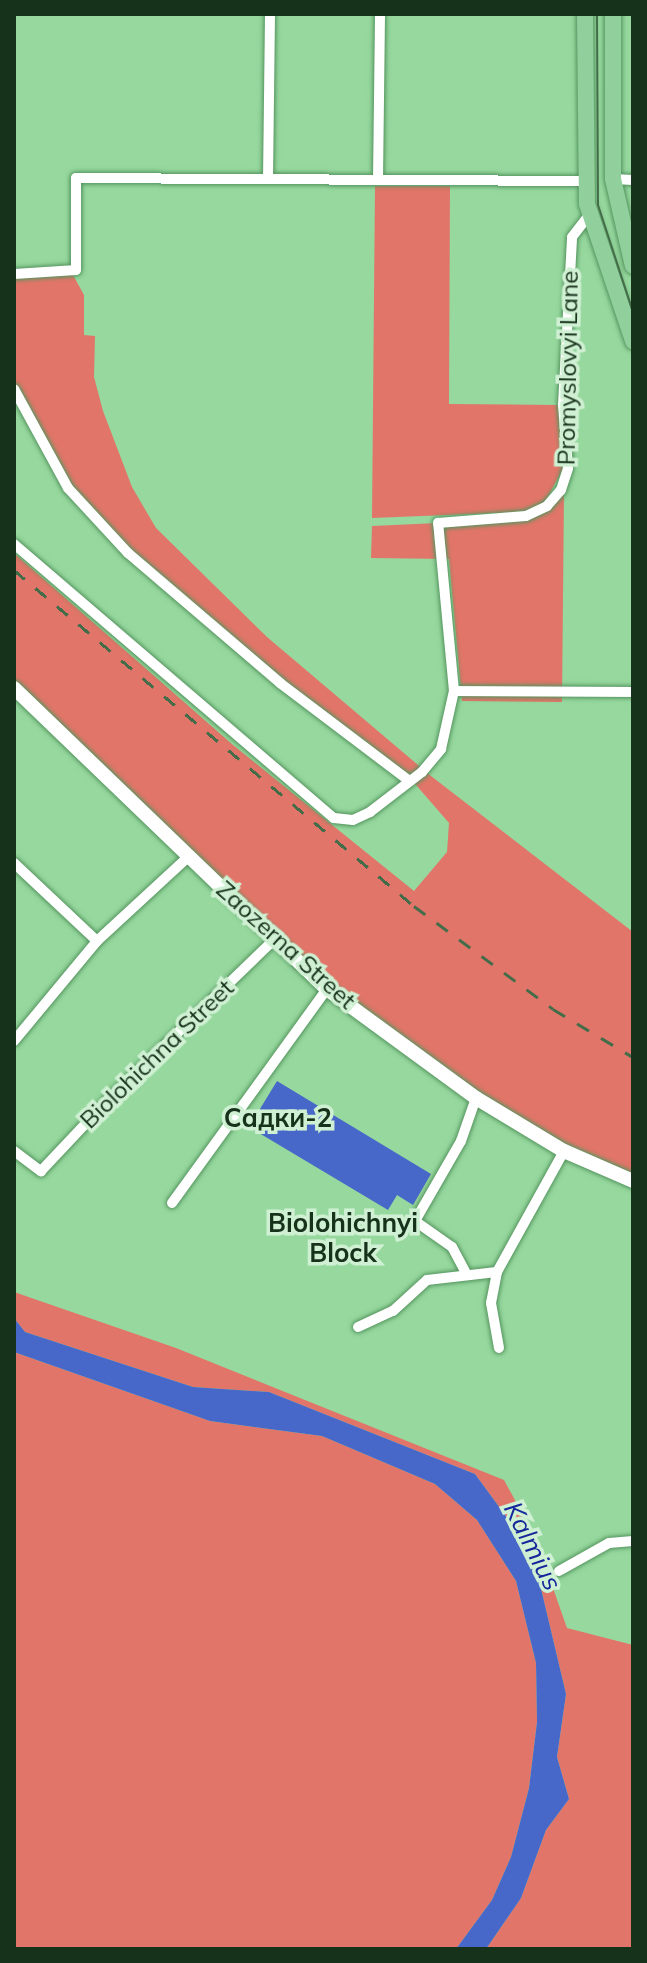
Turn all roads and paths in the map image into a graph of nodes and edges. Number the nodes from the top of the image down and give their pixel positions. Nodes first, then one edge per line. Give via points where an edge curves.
1 (270, 14) edge
2 (380, 14) edge
3 (585, 14) edge
4 (613, 14) edge
5 (268, 179) junction
6 (613, 179) junction
7 (378, 180) junction
8 (633, 180) edge
9 (585, 181) junction
10 (589, 215) junction
11 (625, 216) edge
12 (633, 266) edge
13 (14, 274) edge
14 (633, 341) edge
15 (14, 389) edge
16 (14, 544) edge
17 (14, 688) edge
18 (454, 691) junction
19 (633, 692) edge
20 (407, 779) junction
21 (189, 856) junction
22 (14, 863) edge
23 (275, 939) junction
24 (97, 941) junction
25 (327, 989) junction
26 (14, 1041) edge
27 (476, 1098) junction
28 (14, 1151) edge
29 (564, 1151) junction
30 (633, 1181) edge
31 (172, 1203) dead end
32 (497, 1272) junction
33 (467, 1275) junction
34 (358, 1327) dead end
35 (499, 1348) dead end
36 (633, 1541) edge
37 (559, 1571) dead end

1 - 5 street
2 - 7 street
3 - 9 main road
4 - 6 main road
5 - 7 street
5 - 13 street via 76,178 76,270
6 - 8 street
6 - 11 main road
7 - 9 street
9 - 10 main road
10 - 14 main road
10 - 18 street, Promyslovyi Lane via 572,237 563,405 568,468 561,490 547,506 526,516 438,523
11 - 12 main road
15 - 20 street via 68,488 128,553 257,664
16 - 20 street via 334,818 353,820 370,812
17 - 21 street, Zaozerna Street
18 - 19 street
18 - 20 street via 441,749 422,772
21 - 23 street, Zaozerna Street
21 - 24 street
22 - 24 street
23 - 25 street, Zaozerna Street
23 - 28 street, Biolohichna Street via 41,1171
24 - 26 street
25 - 27 street, Zaozerna Street
25 - 31 street
27 - 29 street, Zaozerna Street
27 - 33 street via 461,1141 415,1221 452,1247
29 - 30 street, Zaozerna Street
29 - 32 street
32 - 33 street
32 - 35 street via 491,1303
33 - 34 street via 427,1280 393,1311
36 - 37 street via 609,1543

